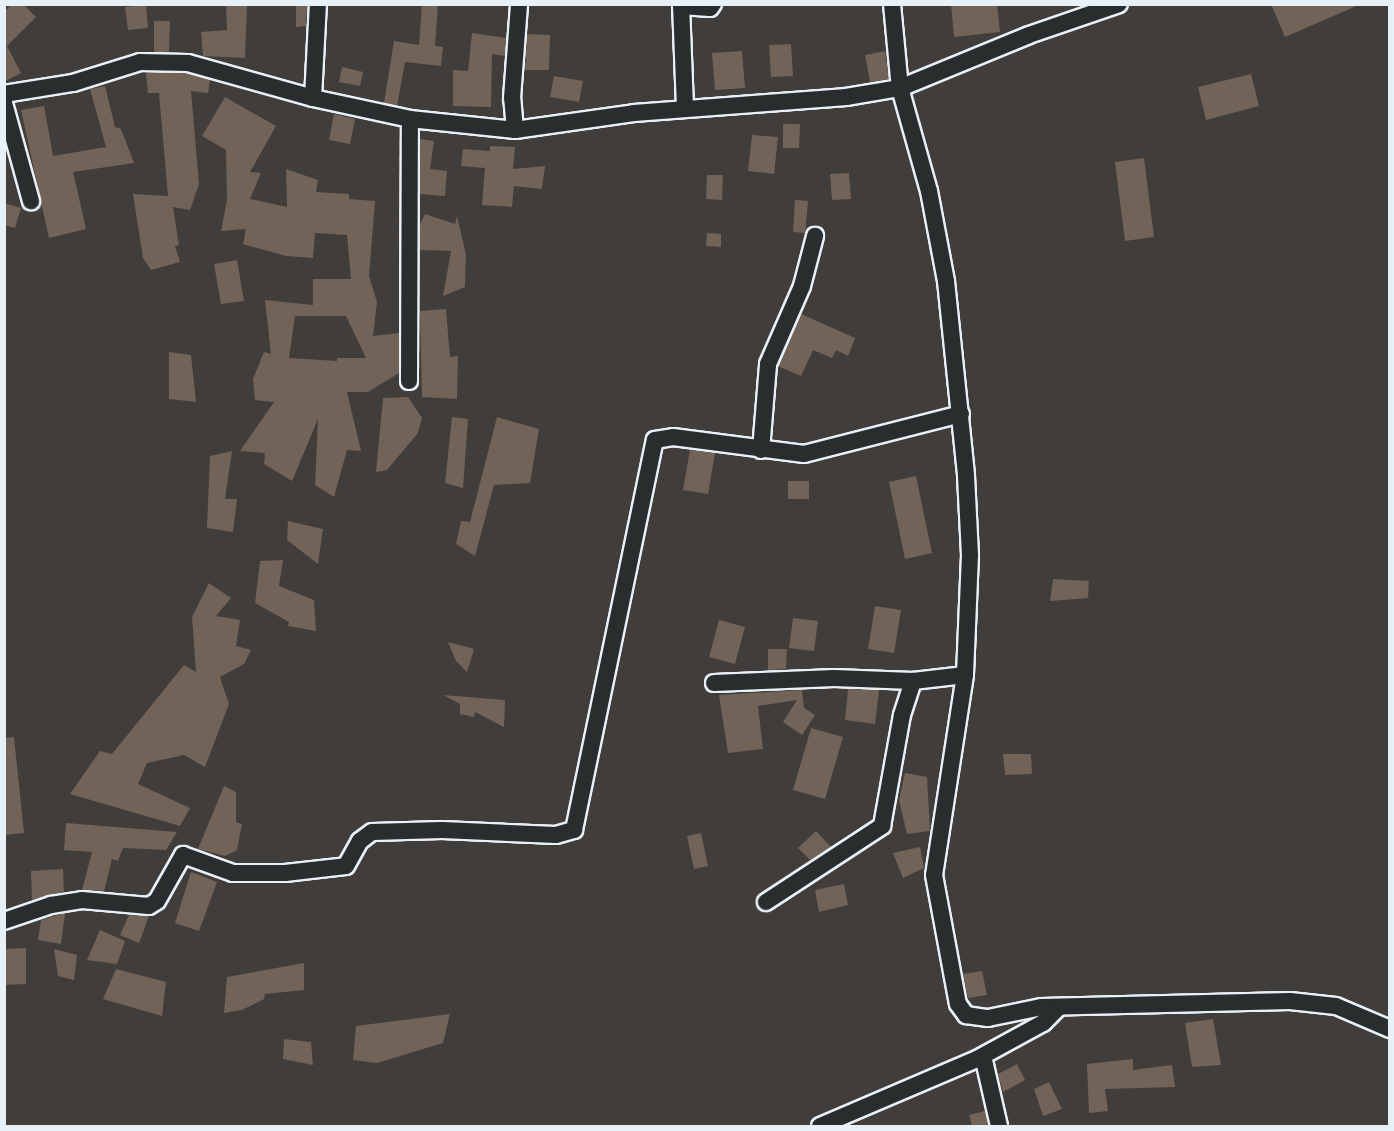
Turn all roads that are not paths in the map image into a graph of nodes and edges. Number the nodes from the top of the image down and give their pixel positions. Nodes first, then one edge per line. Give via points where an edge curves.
1 (318, 4) edge
2 (519, 4) edge
3 (713, 4) edge
4 (892, 4) edge
5 (1119, 4) edge
6 (681, 5) edge
7 (900, 88) junction
8 (4, 94) edge
9 (313, 98) junction
10 (4, 103) edge
11 (685, 109) junction
12 (410, 119) junction
13 (515, 130) junction
14 (31, 201) dead end
15 (815, 236) dead end
16 (410, 381) dead end
17 (961, 414) junction
18 (761, 450) junction
19 (965, 675) junction
20 (913, 681) junction
21 (714, 683) dead end
22 (766, 902) dead end
23 (4, 921) edge
24 (1058, 1008) junction
25 (1389, 1029) edge
26 (983, 1056) junction
27 (820, 1126) edge
28 (999, 1126) edge

1 - 9 street
2 - 13 street via 512,98
3 - 6 street via 710,8
4 - 7 street
5 - 7 street via 1029,34
6 - 11 street
7 - 11 street via 846,97
7 - 17 street via 939,240
8 - 9 street via 73,82 140,62 188,63
9 - 12 street
10 - 14 street
11 - 13 street
12 - 13 street
12 - 16 street
15 - 18 street via 807,275 768,364
17 - 18 street via 804,454
17 - 19 street via 970,555
18 - 23 street via 674,437 655,440 574,830 556,835 442,830 372,832 360,841 346,866 285,873 233,873 183,855 157,901 150,906 82,900 51,905
19 - 20 street
19 - 24 street via 934,875 949,973 962,1011 972,1017
20 - 21 street via 834,678
20 - 22 street via 902,715 882,826
24 - 25 street via 1290,1001 1336,1006
24 - 26 street via 1043,1023
26 - 27 street
26 - 28 street

